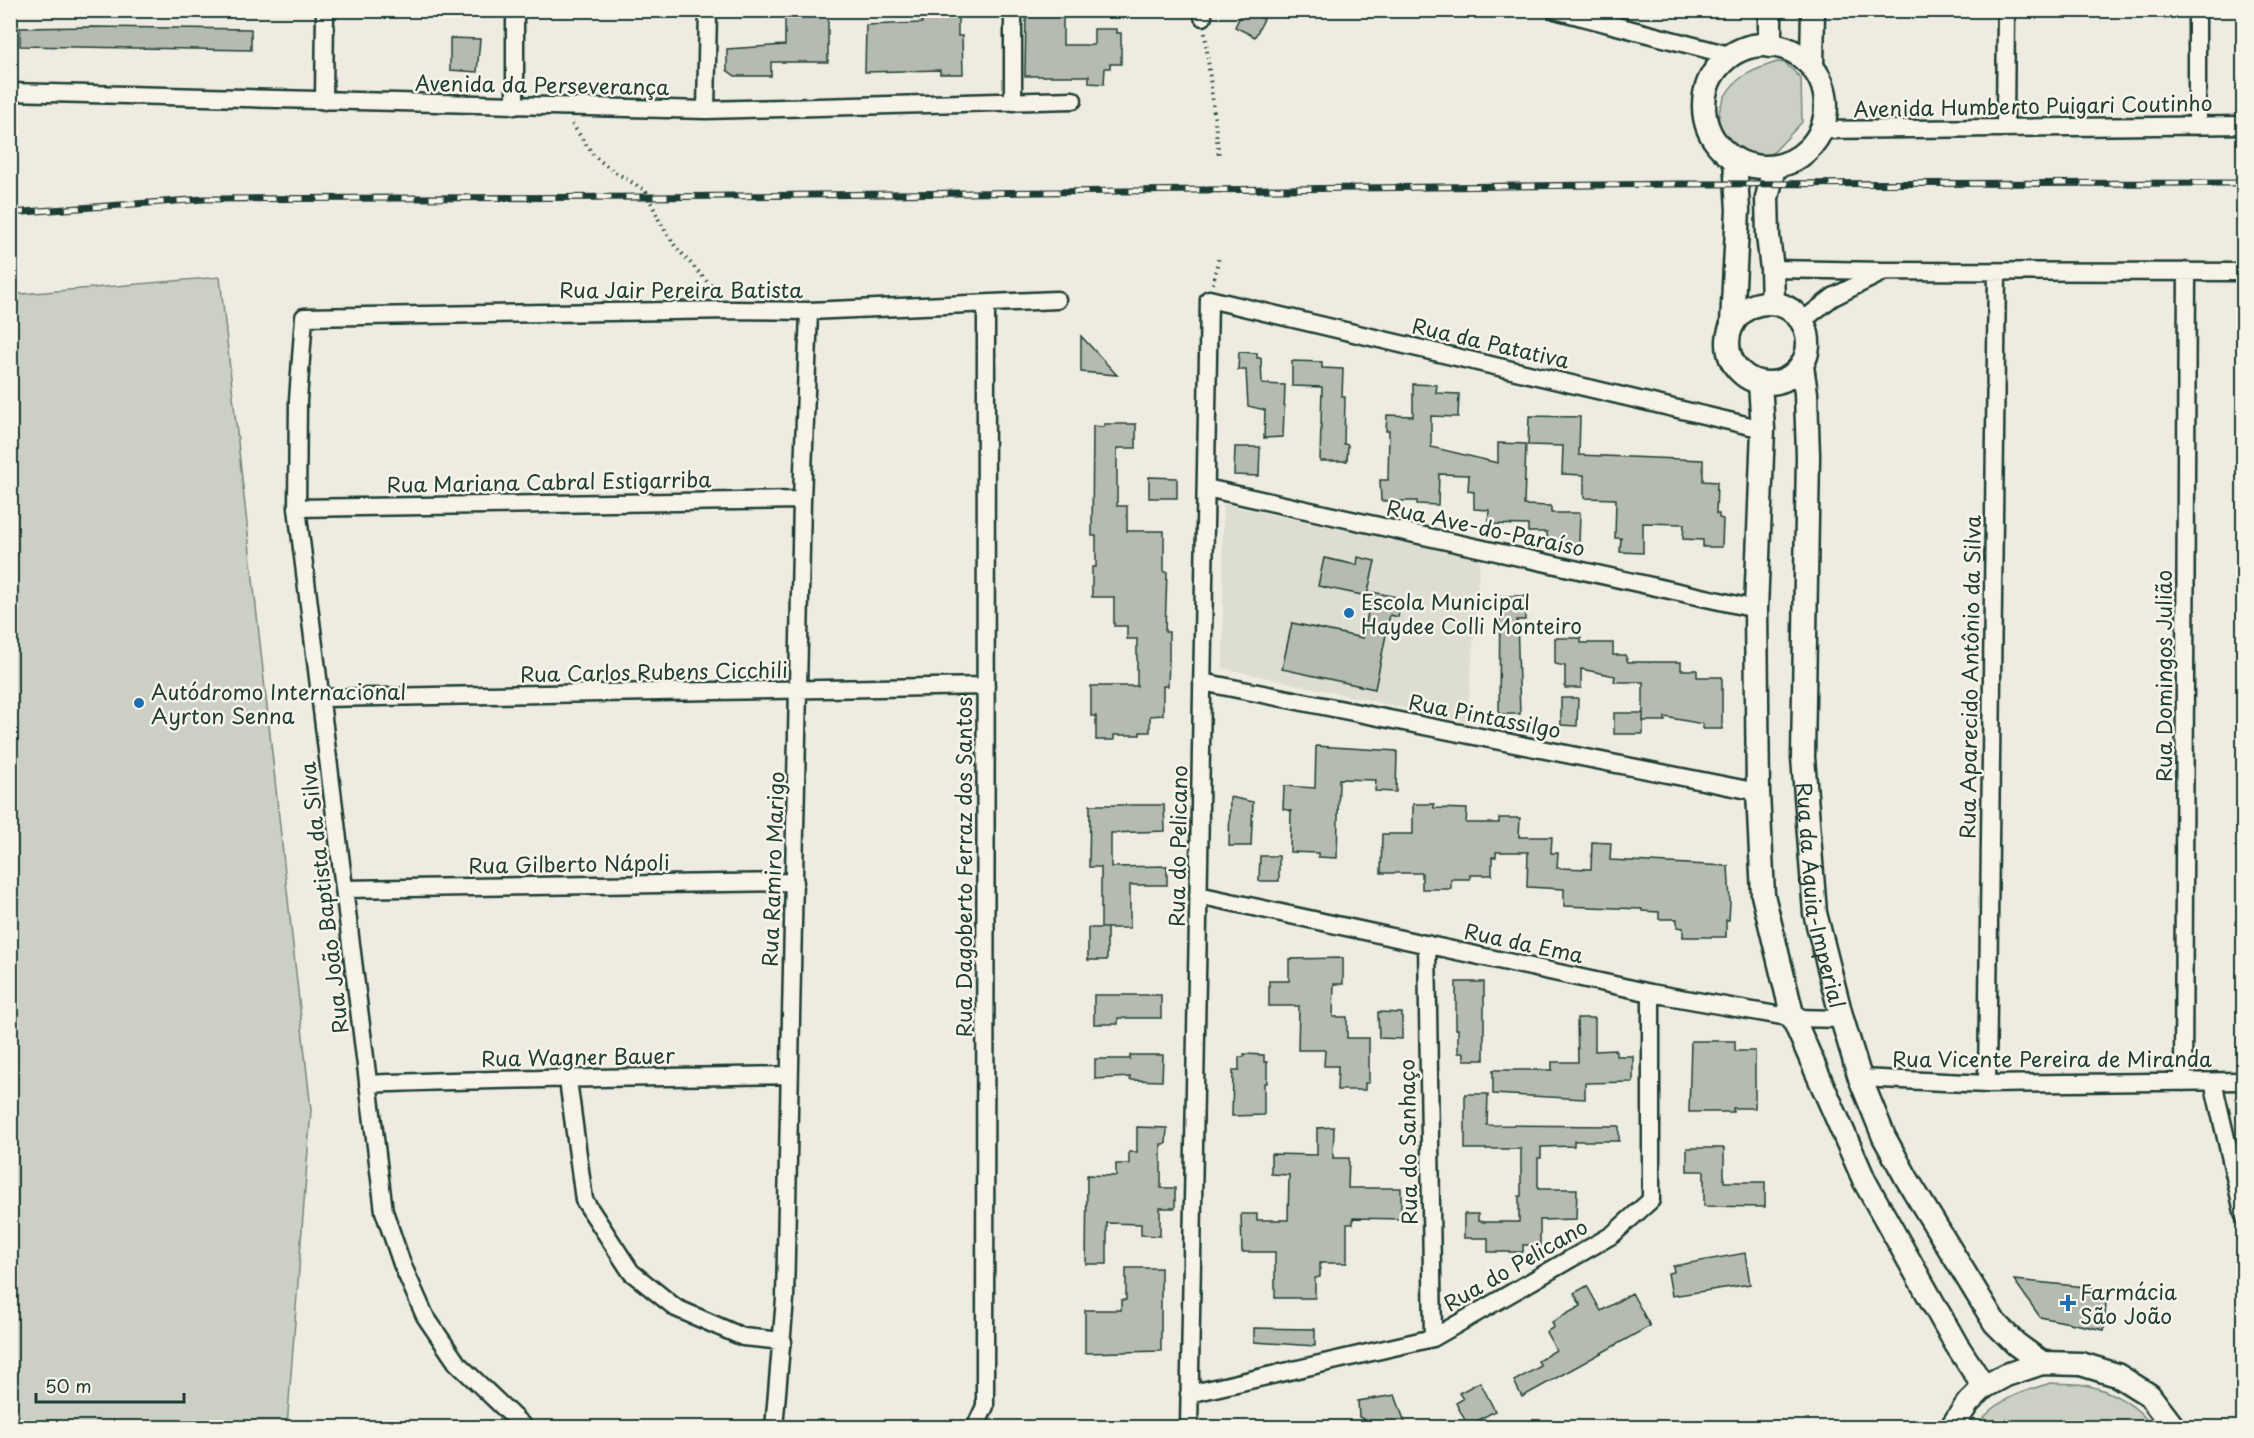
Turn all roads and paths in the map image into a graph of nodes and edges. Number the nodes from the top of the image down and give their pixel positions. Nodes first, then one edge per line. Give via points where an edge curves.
1 (325, 10) edge
2 (515, 10) edge
3 (708, 10) edge
4 (1013, 10) edge
5 (1556, 10) edge
6 (1770, 10) edge
7 (1813, 10) edge
8 (2006, 10) edge
9 (2197, 10) edge
10 (1203, 14) edge
11 (1770, 46) junction
12 (1729, 56) junction
13 (1812, 66) junction
14 (10, 92) edge
15 (1073, 100) dead end
16 (324, 101) junction
17 (1013, 102) junction
18 (515, 106) junction
19 (564, 107) junction
20 (706, 110) junction
21 (2244, 125) edge
22 (2197, 126) junction
23 (2005, 127) junction
24 (1822, 130) junction
25 (1220, 158) dead end
26 (1735, 159) junction
27 (1773, 167) junction
28 (1219, 256) dead end
29 (1772, 269) junction
30 (1884, 271) junction
31 (2187, 271) junction
32 (1997, 272) junction
33 (2244, 272) edge
34 (1209, 299) junction
35 (1057, 300) dead end
36 (1773, 303) junction
37 (986, 304) junction
38 (732, 310) junction
39 (809, 311) junction
40 (304, 317) joint
41 (1802, 321) junction
42 (1732, 323) junction
43 (1802, 366) junction
44 (1760, 383) junction
45 (1763, 429) junction
46 (1206, 488) junction
47 (802, 500) junction
48 (297, 508) junction
49 (1756, 609) junction
50 (1202, 682) junction
51 (986, 686) junction
52 (800, 691) junction
53 (322, 698) junction
54 (1758, 792) junction
55 (795, 882) junction
56 (344, 889) junction
57 (1198, 895) junction
58 (1427, 944) junction
59 (1651, 993) junction
60 (1793, 1018) junction
61 (1842, 1019) junction
62 (788, 1075) junction
63 (1860, 1078) junction
64 (568, 1080) junction
65 (2244, 1081) edge
66 (2183, 1082) junction
67 (2213, 1082) junction
68 (368, 1084) junction
69 (1987, 1084) junction
70 (2244, 1216) edge
71 (1432, 1338) junction
72 (783, 1341) junction
73 (2042, 1363) junction
74 (1984, 1387) junction
75 (1189, 1394) junction
76 (525, 1428) edge
77 (774, 1428) edge
78 (975, 1428) edge
79 (1189, 1428) edge
80 (1951, 1428) edge
81 (2174, 1428) edge

1 - 16 street
2 - 18 street
3 - 20 street
4 - 17 street
5 - 12 street
6 - 11 street
7 - 13 street
8 - 23 street
9 - 22 street
10 - 25 path
11 - 12 street via 1743,48
11 - 13 street via 1789,49
12 - 26 street via 1714,70 1703,109 1713,138
13 - 24 street via 1827,99
14 - 16 street, Avenida da Perseverança
15 - 17 street, Avenida da Perseverança
16 - 18 street, Avenida da Perseverança
17 - 20 street, Avenida da Perseverança
18 - 19 street, Avenida da Perseverança
19 - 20 street, Avenida da Perseverança
19 - 38 path via 594,156 646,191 675,246
21 - 22 street, Avenida Humberto Puigari Coutinho
22 - 23 street, Avenida Humberto Puigari Coutinho
23 - 24 street, Avenida Humberto Puigari Coutinho
24 - 27 street via 1809,150 1794,161
26 - 27 street via 1755,167
26 - 42 street via 1738,210
27 - 29 street via 1767,198
28 - 34 path
29 - 30 street
29 - 36 street
30 - 32 street
30 - 41 street via 1833,297
31 - 32 street
31 - 33 street
31 - 66 street, Rua Domingos Julião
32 - 69 street, Rua Aparecido Antônio da Silva
34 - 45 street, Rua da Patativa
34 - 46 street, Rua do Pelicano
35 - 37 street, Rua Jair Pereira Batista
36 - 41 street via 1789,309
36 - 42 street via 1749,307
37 - 39 street, Rua Jair Pereira Batista
37 - 51 street, Rua Dagoberto Ferraz dos Santos
38 - 39 street, Rua Jair Pereira Batista
38 - 40 street, Rua Jair Pereira Batista
39 - 47 street, Rua Ramiro Marigo
40 - 48 street, Rua João Baptista da Silva
41 - 43 street via 1809,343
42 - 44 street via 1727,348 1731,360 1748,379
43 - 44 street via 1784,381
43 - 61 street, Rua da Águia-Imperial via 1808,456 1803,767 1815,913
44 - 45 street
45 - 49 street
46 - 49 street, Rua Ave-do-Paraíso
46 - 50 street, Rua do Pelicano
47 - 48 street, Rua Mariana Cabral Estigarriba
47 - 52 street, Rua Ramiro Marigo
48 - 53 street, Rua João Baptista da Silva
49 - 54 street
50 - 54 street, Rua Pintassilgo
50 - 57 street, Rua do Pelicano
51 - 52 street, Rua Carlos Rubens Cicchili
51 - 78 street, Rua Dagoberto Ferraz dos Santos via 985,1406
52 - 53 street, Rua Carlos Rubens Cicchili
52 - 55 street, Rua Ramiro Marigo
53 - 56 street, Rua João Baptista da Silva
54 - 60 street via 1762,895
55 - 56 street, Rua Gilberto Nápoli
55 - 62 street, Rua Ramiro Marigo
56 - 68 street, Rua João Baptista da Silva
57 - 58 street, Rua da Ema
57 - 75 street, Rua do Pelicano
58 - 59 street, Rua da Ema
58 - 71 street, Rua do Sanhaço
59 - 60 street, Rua da Ema
59 - 71 street, Rua do Pelicano via 1651,1200 1612,1234
60 - 61 street, Rua da Ema
60 - 74 street via 1865,1182
61 - 63 street, Rua da Águia-Imperial
62 - 64 street, Rua Wagner Bauer
62 - 72 street, Rua Ramiro Marigo
63 - 69 street, Rua Vicente Pereira de Miranda
63 - 73 street, Rua da Águia-Imperial via 1884,1137 1907,1179 1995,1323
64 - 68 street, Rua Wagner Bauer
64 - 72 street via 584,1200 631,1272 676,1308 743,1337
65 - 67 street, Rua Vicente Pereira de Miranda
66 - 67 street, Rua Vicente Pereira de Miranda
66 - 69 street, Rua Vicente Pereira de Miranda
67 - 70 street
68 - 76 street, Rua João Baptista da Silva via 384,1211 425,1316 457,1363
71 - 75 street, Rua do Pelicano
72 - 77 street, Rua Ramiro Marigo
73 - 74 street
73 - 81 street via 2081,1364 2117,1375 2149,1395
74 - 80 street
75 - 79 street, Rua do Pelicano

